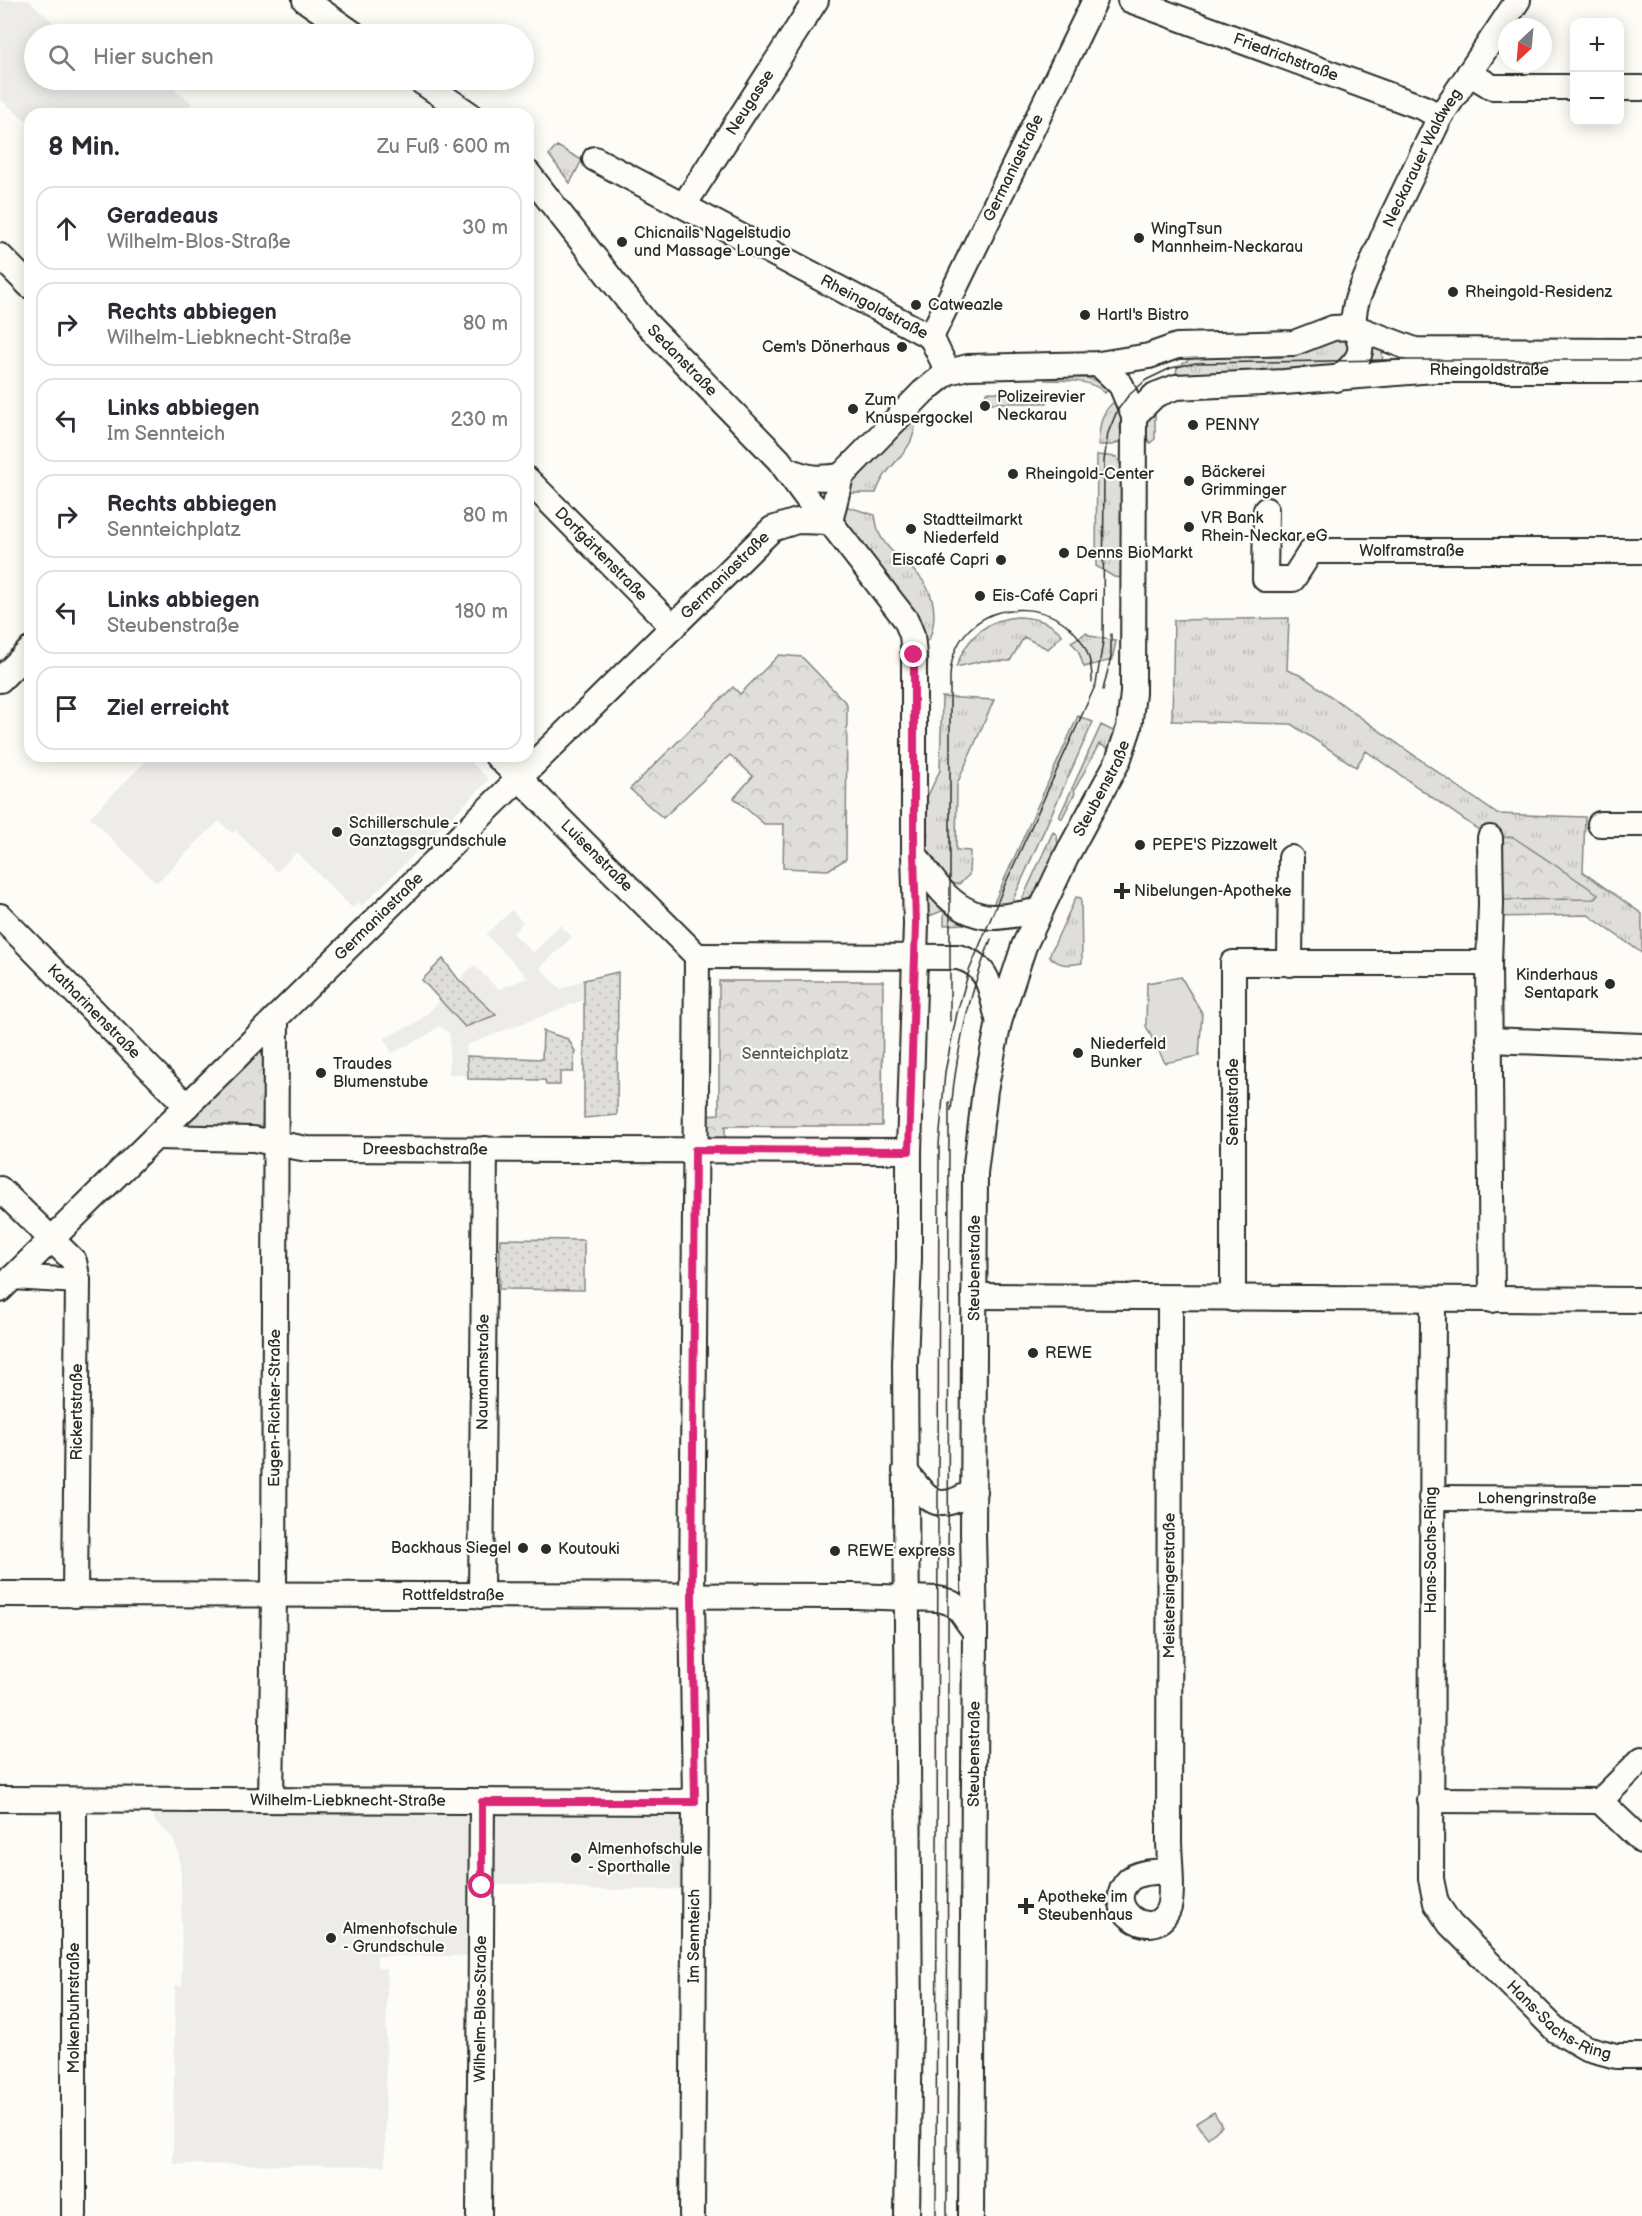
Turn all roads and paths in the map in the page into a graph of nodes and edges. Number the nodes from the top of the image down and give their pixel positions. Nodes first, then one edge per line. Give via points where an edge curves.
1 (305, 0) edge
2 (816, 0) edge
3 (1095, 0) edge
4 (1518, 0) edge
5 (1143, 2) edge
6 (340, 24) edge
7 (1469, 73) junction
8 (1570, 87) edge
9 (1624, 88) edge
10 (1642, 88) edge
11 (434, 90) edge
12 (460, 108) edge
13 (1440, 117) junction
14 (596, 159) dead end
15 (534, 190) edge
16 (684, 205) junction
17 (0, 256) edge
18 (24, 280) edge
19 (1354, 327) junction
20 (931, 337) junction
21 (1194, 345) junction
22 (1642, 351) edge
23 (1099, 364) junction
24 (1642, 370) edge
25 (948, 372) junction
26 (1337, 379) junction
27 (1176, 387) junction
28 (1134, 416) junction
29 (786, 469) junction
30 (841, 476) junction
31 (534, 494) edge
32 (1266, 510) dead end
33 (830, 522) junction
34 (1642, 550) edge
35 (673, 627) junction
36 (24, 656) edge
37 (0, 680) edge
38 (503, 762) edge
39 (519, 778) junction
40 (1600, 824) dead end
41 (1642, 824) edge
42 (1490, 838) dead end
43 (914, 853) junction
44 (1291, 858) dead end
45 (1039, 911) junction
46 (0, 916) edge
47 (697, 956) junction
48 (916, 957) junction
49 (1489, 963) junction
50 (1290, 964) junction
51 (276, 1018) junction
52 (999, 1022) junction
53 (1489, 1040) junction
54 (1642, 1046) edge
55 (187, 1106) junction
56 (156, 1137) junction
57 (276, 1143) junction
58 (485, 1149) junction
59 (695, 1150) junction
60 (909, 1151) junction
61 (0, 1189) edge
62 (51, 1240) junction
63 (78, 1281) junction
64 (7, 1283) edge
65 (974, 1296) junction
66 (1170, 1298) junction
67 (1233, 1299) junction
68 (1433, 1299) junction
69 (1492, 1300) junction
70 (1642, 1300) edge
71 (905, 1471) junction
72 (974, 1491) junction
73 (1431, 1498) junction
74 (1642, 1499) edge
75 (0, 1594) edge
76 (75, 1595) junction
77 (274, 1596) junction
78 (481, 1596) junction
79 (692, 1597) junction
80 (907, 1598) junction
81 (975, 1631) junction
82 (1642, 1759) edge
83 (0, 1799) edge
84 (74, 1800) junction
85 (271, 1800) junction
86 (1430, 1800) junction
87 (1600, 1801) junction
88 (482, 1802) junction
89 (695, 1802) junction
90 (1642, 1841) edge
91 (1169, 1871) dead end
92 (1642, 2056) edge
93 (74, 2216) edge
94 (479, 2216) edge
95 (692, 2216) edge
96 (907, 2216) edge
97 (971, 2216) edge

1 - 6 street
2 - 16 street, Neugasse
3 - 20 street, Germaniastraße
4 - 7 street, Neckarauer Waldweg
5 - 13 street, Friedrichstraße
7 - 8 street via 1492,87
7 - 13 street, Neckarauer Waldweg
9 - 10 street
11 - 12 street
13 - 19 street, Neckarauer Waldweg via 1370,267 1354,308
14 - 16 street, Rheingoldstraße
15 - 29 street, Sedanstraße via 645,322
16 - 20 street, Rheingoldstraße
17 - 18 street
19 - 21 street, Rheingoldstraße via 1333,328 1294,343
19 - 22 street, Rheingoldstraße via 1415,350
19 - 26 street via 1361,352
20 - 25 street, Rheingoldstraße
21 - 23 street, Rheingoldstraße
21 - 27 street via 1171,368
23 - 25 street, Rheingoldstraße via 968,367
23 - 28 street, Steubenstraße via 1121,385
24 - 26 street, Rheingoldstraße via 1434,370
25 - 30 street via 923,392
26 - 27 street, Rheingoldstraße
27 - 28 street, Rheingoldstraße via 1155,395
28 - 45 street, Steubenstraße via 1133,693 1129,728 1118,761
29 - 30 street via 813,478
29 - 33 street, Sedanstraße
30 - 33 street
31 - 35 street, Dorfgärtenstraße
32 - 34 street, Wolframstraße via 1265,579 1293,579 1311,551
33 - 35 street, Germaniastraße via 797,521 772,529
33 - 43 street via 902,613 912,635
35 - 39 street, Germaniastraße
36 - 37 street
38 - 39 street, Luisenstraße
39 - 47 street, Luisenstraße
39 - 51 street, Germaniastraße
40 - 41 street
42 - 49 street
43 - 45 street via 937,888 965,909 991,917
43 - 48 street
44 - 50 street
45 - 52 street, Steubenstraße
46 - 55 street, Katharinenstraße
47 - 48 street
47 - 59 street
48 - 52 street via 953,957 976,966 990,984
48 - 60 street
49 - 50 street, Sentastraße
49 - 53 street
50 - 67 street, Sentastraße via 1233,963
51 - 55 street, Germaniastraße
51 - 57 street, Eugen-Richter-Straße
52 - 65 street, Steubenstraße via 985,1090 975,1173
53 - 54 street
53 - 69 street
55 - 56 street, Germaniastraße
56 - 57 street, Dreesbachstraße
56 - 62 street, Germaniastraße
57 - 58 street, Dreesbachstraße via 307,1149
57 - 77 street, Eugen-Richter-Straße
58 - 59 street, Dreesbachstraße
58 - 78 street, Naumannstraße
59 - 60 street
59 - 79 street, Im Sennteich
60 - 71 street
61 - 62 street, Rickertstraße
62 - 63 street, Rickertstraße via 74,1261
62 - 64 street, Germaniastraße
63 - 64 street, Germaniastraße
63 - 76 street, Rickertstraße
65 - 66 street
65 - 72 street, Steubenstraße
66 - 67 street
66 - 91 street, Meistersingerstraße
67 - 68 street
68 - 69 street
68 - 73 street, Hans-Sachs-Ring
69 - 70 street
71 - 72 street via 938,1504
71 - 80 street
72 - 81 street, Steubenstraße
73 - 74 street, Lohengrinstraße
73 - 86 street, Hans-Sachs-Ring
75 - 76 street, Rottfeldstraße
76 - 77 street, Rottfeldstraße
77 - 78 street, Rottfeldstraße
77 - 85 street, Eugen-Richter-Straße
78 - 79 street, Rottfeldstraße
79 - 80 street, Rottfeldstraße
79 - 89 street, Im Sennteich
80 - 81 street, Rottfeldstraße via 948,1600 958,1606
80 - 96 street
81 - 97 street, Steubenstraße
82 - 87 street
83 - 84 street, Wilhelm-Liebknecht-Straße
84 - 85 street, Wilhelm-Liebknecht-Straße
84 - 93 street, Molkenbuhrstraße
85 - 88 street, Wilhelm-Liebknecht-Straße
86 - 87 street
86 - 92 street, Hans-Sachs-Ring via 1431,1879 1436,1903 1450,1924 1557,2031 1586,2048 1616,2056
87 - 90 street
88 - 89 street, Wilhelm-Liebknecht-Straße
88 - 94 street, Wilhelm-Blos-Straße
89 - 95 street, Im Sennteich

